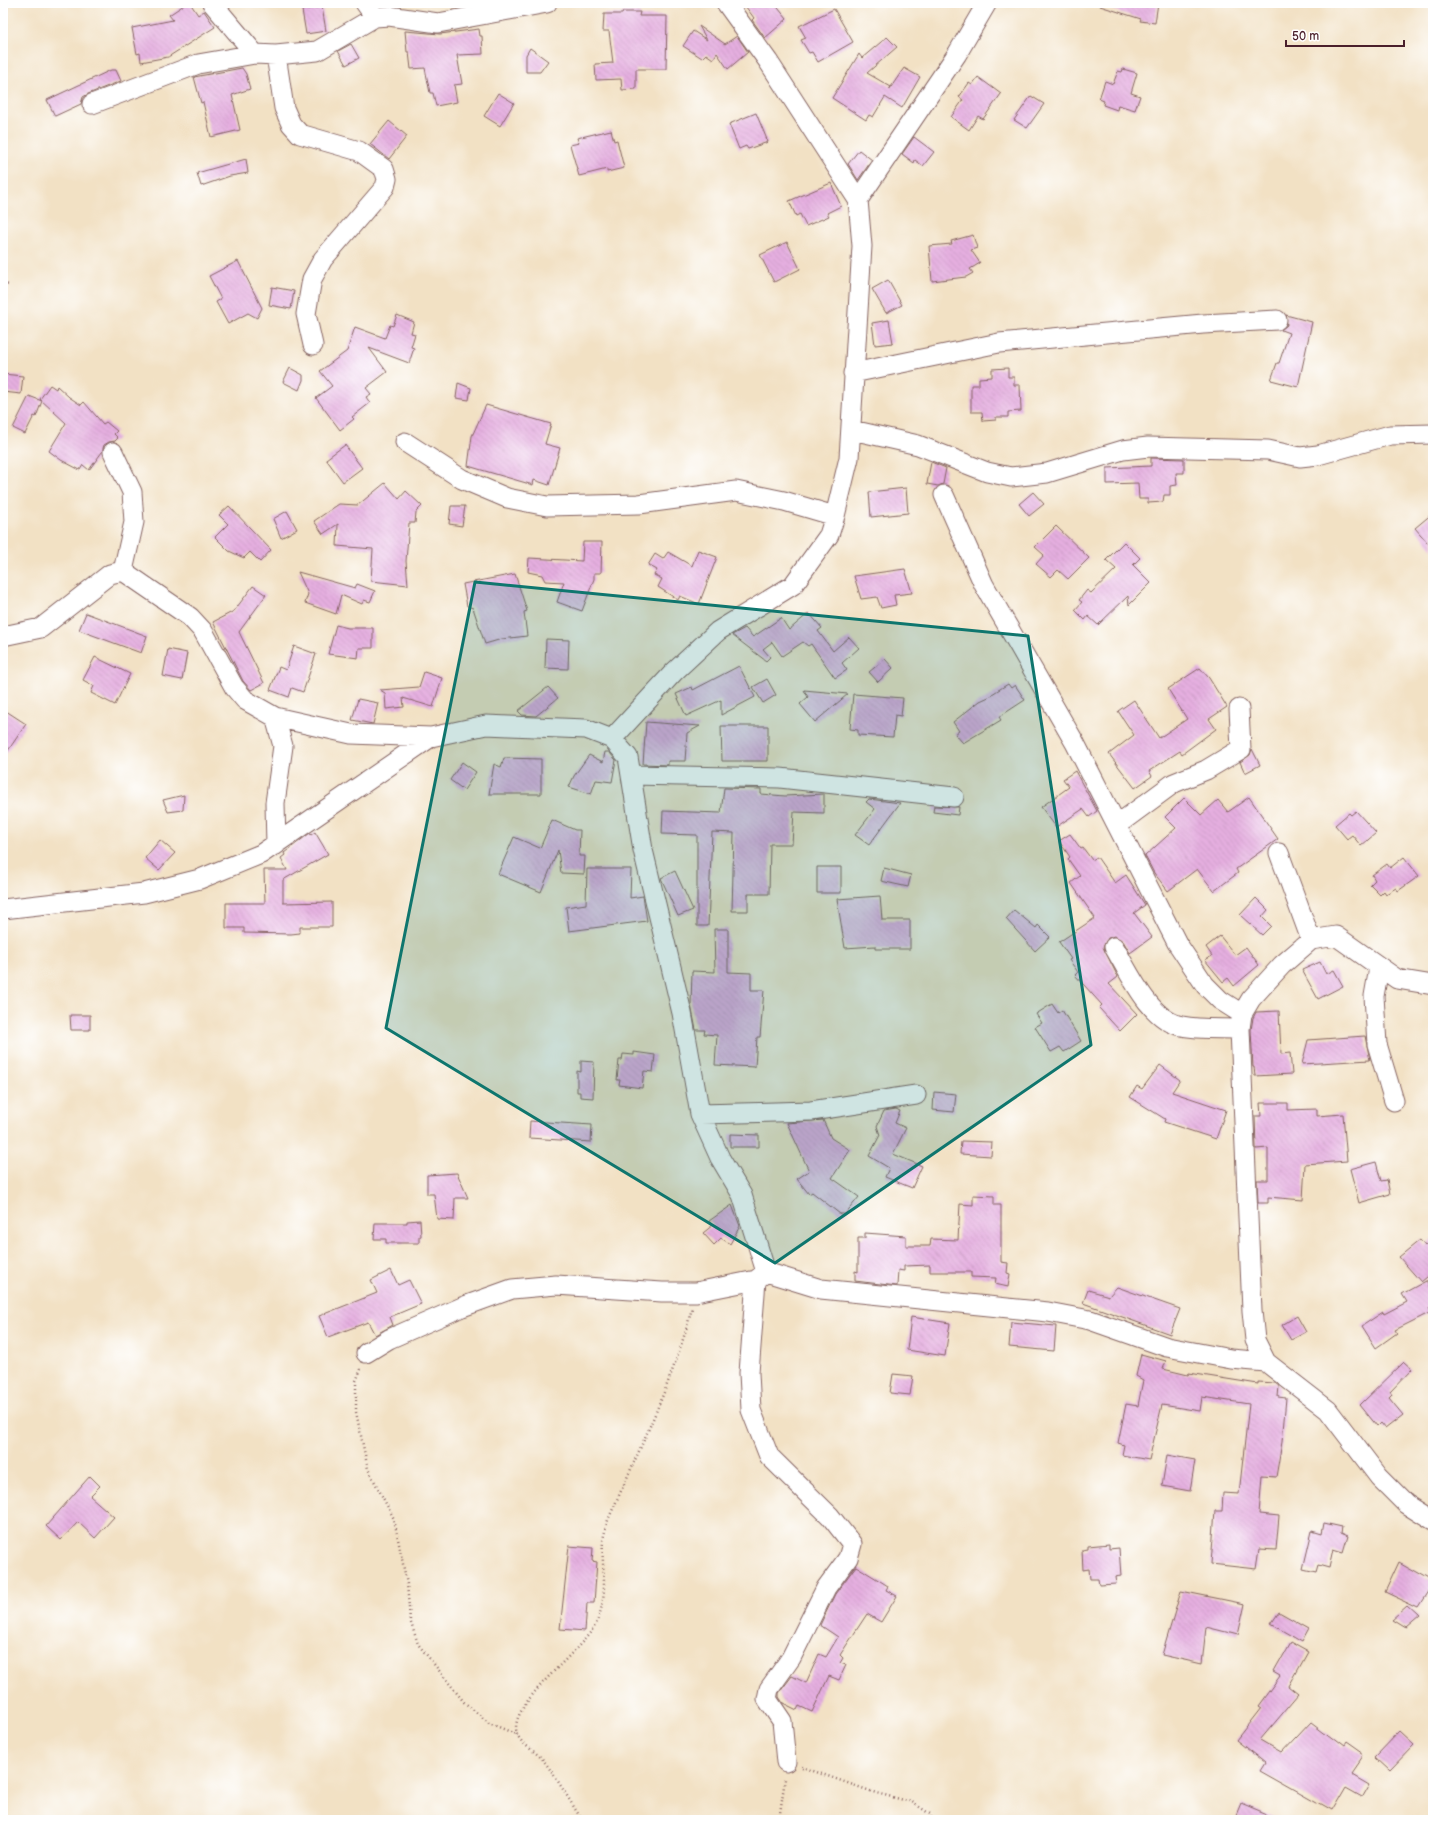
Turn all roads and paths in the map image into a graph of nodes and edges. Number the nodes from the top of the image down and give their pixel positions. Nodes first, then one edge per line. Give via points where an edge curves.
1 (212, 3) edge
2 (547, 3) edge
3 (726, 3) edge
4 (987, 3) edge
5 (370, 10) edge
6 (255, 54) junction
7 (276, 55) junction
8 (92, 104) dead end
9 (858, 200) junction
10 (3, 284) edge
11 (10, 285) dead end
12 (1278, 320) dead end
13 (313, 345) dead end
14 (853, 373) junction
15 (852, 430) junction
16 (1433, 434) edge
17 (405, 442) dead end
18 (113, 452) dead end
19 (944, 495) dead end
20 (835, 516) junction
21 (123, 571) junction
22 (3, 636) edge
23 (1239, 709) dead end
24 (275, 717) junction
25 (431, 737) junction
26 (612, 739) junction
27 (631, 775) junction
28 (954, 797) dead end
29 (1117, 825) junction
30 (276, 845) junction
31 (1279, 853) dead end
32 (3, 909) edge
33 (1311, 940) junction
34 (1114, 947) dead end
35 (1379, 968) junction
36 (1433, 985) edge
37 (1241, 1022) junction
38 (916, 1095) dead end
39 (1394, 1101) dead end
40 (700, 1114) junction
41 (761, 1276) junction
42 (696, 1292) junction
43 (366, 1353) joint
44 (1266, 1362) junction
45 (1433, 1521) edge
46 (518, 1735) junction
47 (786, 1762) junction
48 (582, 1820) edge
49 (779, 1820) edge
50 (932, 1820) edge

1 - 6 street
2 - 5 street via 438,23 388,16
3 - 9 street via 768,61
4 - 9 street via 957,54
5 - 7 street via 316,51
6 - 7 street
6 - 8 street via 198,64
7 - 13 street via 284,108 291,124 300,134 359,151 384,169 387,179 385,187 323,259 312,279 306,314
9 - 14 street via 862,246
10 - 11 path
12 - 14 street via 1203,324 999,343
14 - 15 street
15 - 16 street via 918,445 988,472 1011,476 1047,473 1123,450 1268,450 1300,457 1318,455 1390,435
15 - 20 street via 849,458
17 - 20 street via 462,479 507,498 547,506 638,504 736,491 784,501
18 - 21 street via 132,492 134,522
19 - 29 street via 984,585 1075,743
20 - 26 street via 829,536 793,585 718,631 674,672
21 - 22 street via 110,574 41,628
21 - 24 street via 203,630 234,687 245,700
23 - 29 street via 1241,749 1206,770 1174,783
24 - 25 street via 351,734
24 - 30 street via 283,746 275,803
25 - 26 street via 486,725 586,729
25 - 30 street
26 - 27 street via 628,757
27 - 28 street via 780,778
27 - 40 street via 644,850 682,1013
29 - 37 street via 1177,943 1205,985
30 - 32 street via 261,854 200,878 144,893
31 - 33 street
33 - 35 street via 1336,936
33 - 37 street via 1282,965 1250,999
34 - 37 street via 1151,1007 1168,1020 1181,1026
35 - 36 street via 1397,979
35 - 39 street via 1374,996 1377,1044
37 - 44 street via 1252,1311 1255,1340
38 - 40 street via 811,1111
40 - 41 street via 720,1158 742,1195
41 - 42 street
41 - 44 street via 821,1289 1048,1312 1090,1320 1167,1347 1231,1359
41 - 47 street via 749,1373 751,1410 769,1456 830,1516 852,1544 848,1558 826,1588 791,1658 769,1689 766,1699 782,1721
42 - 43 street via 556,1286 512,1289 395,1336
42 - 46 path via 683,1342 667,1388 608,1520 603,1541 605,1591 598,1620 585,1640 544,1681 522,1708 516,1725
43 - 46 path via 356,1381 356,1412 368,1468 394,1519 407,1584 410,1620 418,1644 464,1702 489,1723
44 - 45 street via 1328,1410 1379,1477 1406,1504
46 - 48 path via 544,1760
47 - 49 path via 782,1813
47 - 50 path via 876,1793 912,1802 930,1814

